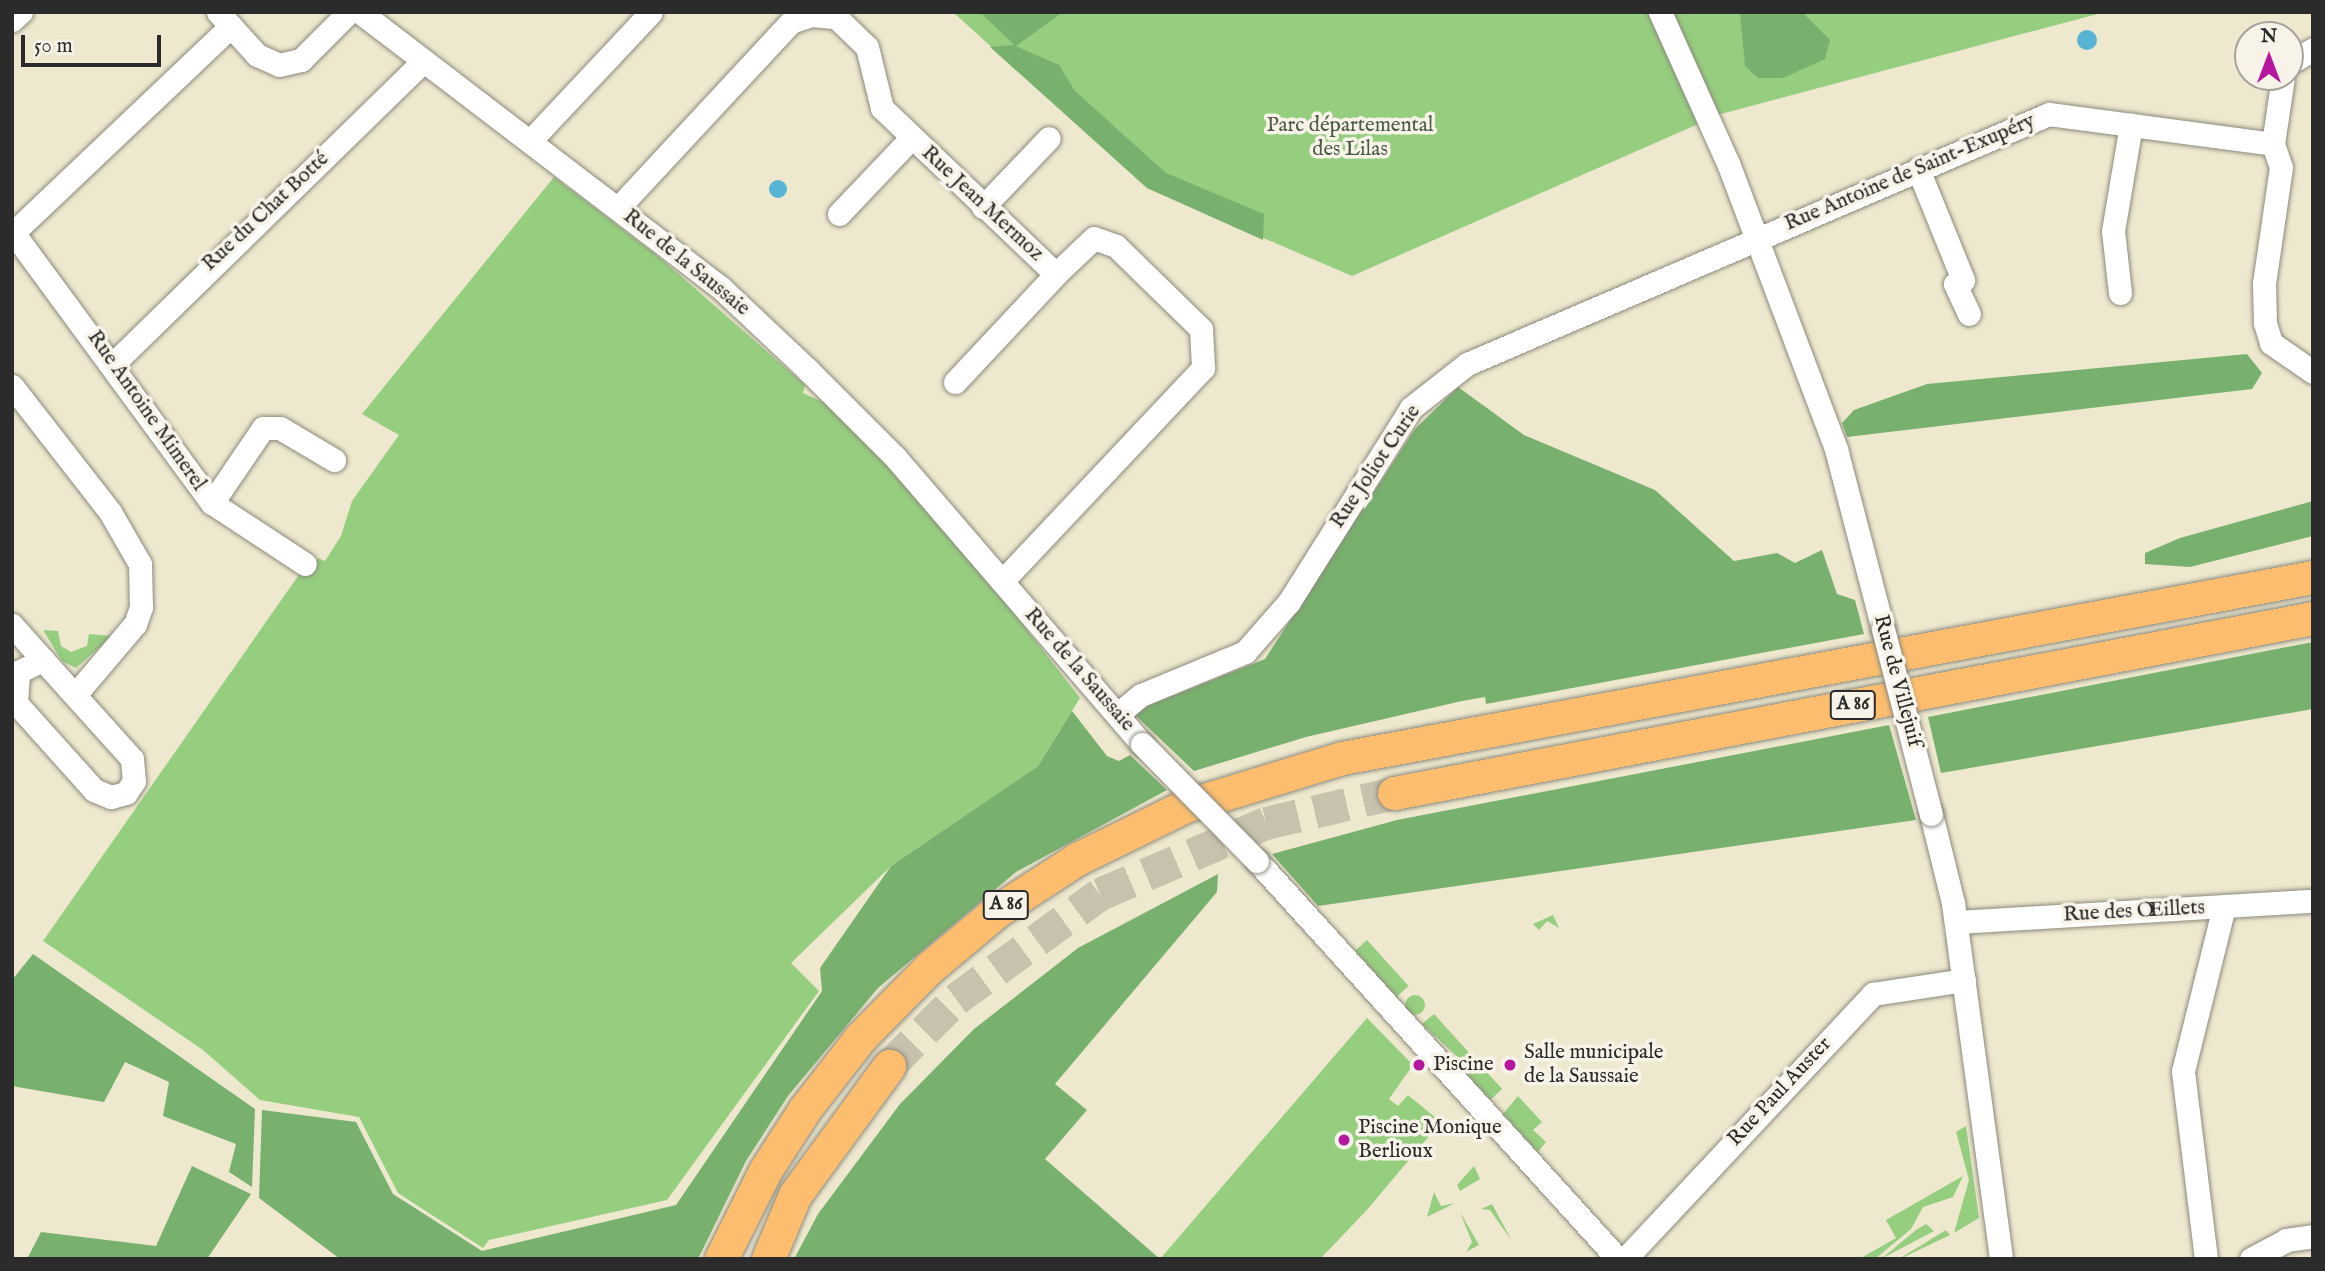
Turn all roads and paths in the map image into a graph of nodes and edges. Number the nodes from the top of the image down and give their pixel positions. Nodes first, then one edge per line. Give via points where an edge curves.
1 (22, 12) edge
2 (349, 12) edge
3 (360, 12) edge
4 (651, 12) edge
5 (1660, 12) edge
6 (225, 19) edge
7 (12, 20) edge
8 (420, 64) junction
9 (2281, 91) edge
10 (2131, 125) junction
11 (911, 138) junction
12 (1049, 138) dead end
13 (531, 140) junction
14 (2273, 144) junction
15 (1918, 169) junction
16 (983, 206) junction
17 (618, 208) junction
18 (839, 214) dead end
19 (13, 232) edge
20 (1756, 237) junction
21 (1056, 274) junction
22 (2120, 293) dead end
23 (1969, 314) dead end
24 (114, 363) junction
25 (2313, 372) edge
26 (956, 382) dead end
27 (12, 386) edge
28 (334, 460) dead end
29 (212, 503) junction
30 (305, 564) dead end
31 (2313, 577) edge
32 (1002, 581) junction
33 (2313, 618) edge
34 (12, 625) edge
35 (43, 660) junction
36 (75, 695) junction
37 (1118, 715) junction
38 (1394, 793) tunnel mouth
39 (2313, 901) edge
40 (2224, 907) junction
41 (1956, 922) junction
42 (1964, 980) junction
43 (889, 1066) tunnel mouth
44 (2313, 1236) edge
45 (721, 1259) edge
46 (768, 1259) edge
47 (1618, 1259) edge
48 (1625, 1259) edge
49 (2001, 1259) edge
50 (2206, 1259) edge
51 (2251, 1259) edge

1 - 7 street
2 - 6 street via 291,64 264,60
3 - 8 street, Rue de la Saussaie
4 - 13 street
5 - 20 street, Rue de Villejuif
6 - 19 street
8 - 13 street, Rue de la Saussaie
8 - 24 street, Rue du Chat Botté
9 - 14 street
10 - 14 street, Rue Antoine de Saint-Exupéry
10 - 15 street, Rue Antoine de Saint-Exupéry via 2049,114
10 - 22 street via 2113,231
11 - 16 street, Rue Jean Mermoz
11 - 17 street, Rue Jean Mermoz via 883,108 867,47 836,17 800,16
11 - 18 street
12 - 16 street
13 - 17 street, Rue de la Saussaie
14 - 25 street via 2281,167 2264,283 2265,323 2271,343
15 - 20 street, Rue Antoine de Saint-Exupéry
15 - 23 street via 1964,280 1955,284
16 - 21 street, Rue Jean Mermoz
17 - 32 street, Rue de la Saussaie via 721,288 808,370 895,457
19 - 24 street, Rue Antoine Mimerel
20 - 37 street, Rue Joliot Curie via 1467,364 1411,408 1289,601 1245,652 1141,695
20 - 41 street, Rue de Villejuif, bridge via 1836,449
21 - 26 street
21 - 32 street, Rue Jean Mermoz via 1094,238 1116,246 1201,328 1203,368
24 - 29 street, Rue Antoine Mimerel
27 - 36 street via 110,512 141,564 141,607 135,624
28 - 29 street via 280,428 263,428
29 - 30 street, Rue Antoine Mimerel
31 - 45 highway, A 86 via 1342,758 1185,806 1077,859 997,911 929,968 860,1038 805,1110 765,1171
32 - 37 street, Rue de la Saussaie
33 - 38 highway, A 86
34 - 35 street
35 - 36 street
35 - 36 street via 18,672 16,703 94,790 119,796 134,782 132,758
37 - 47 street, Rue de la Saussaie, bridge via 1257,861
39 - 40 street, Rue des Œillets
40 - 41 street, Rue des Œillets
40 - 50 street via 2183,1071
41 - 42 street, Rue de Villejuif
42 - 48 street, Rue Paul Auster via 1873,994
42 - 49 street, Rue de Villejuif
43 - 46 highway via 802,1184
44 - 51 street via 2286,1240

